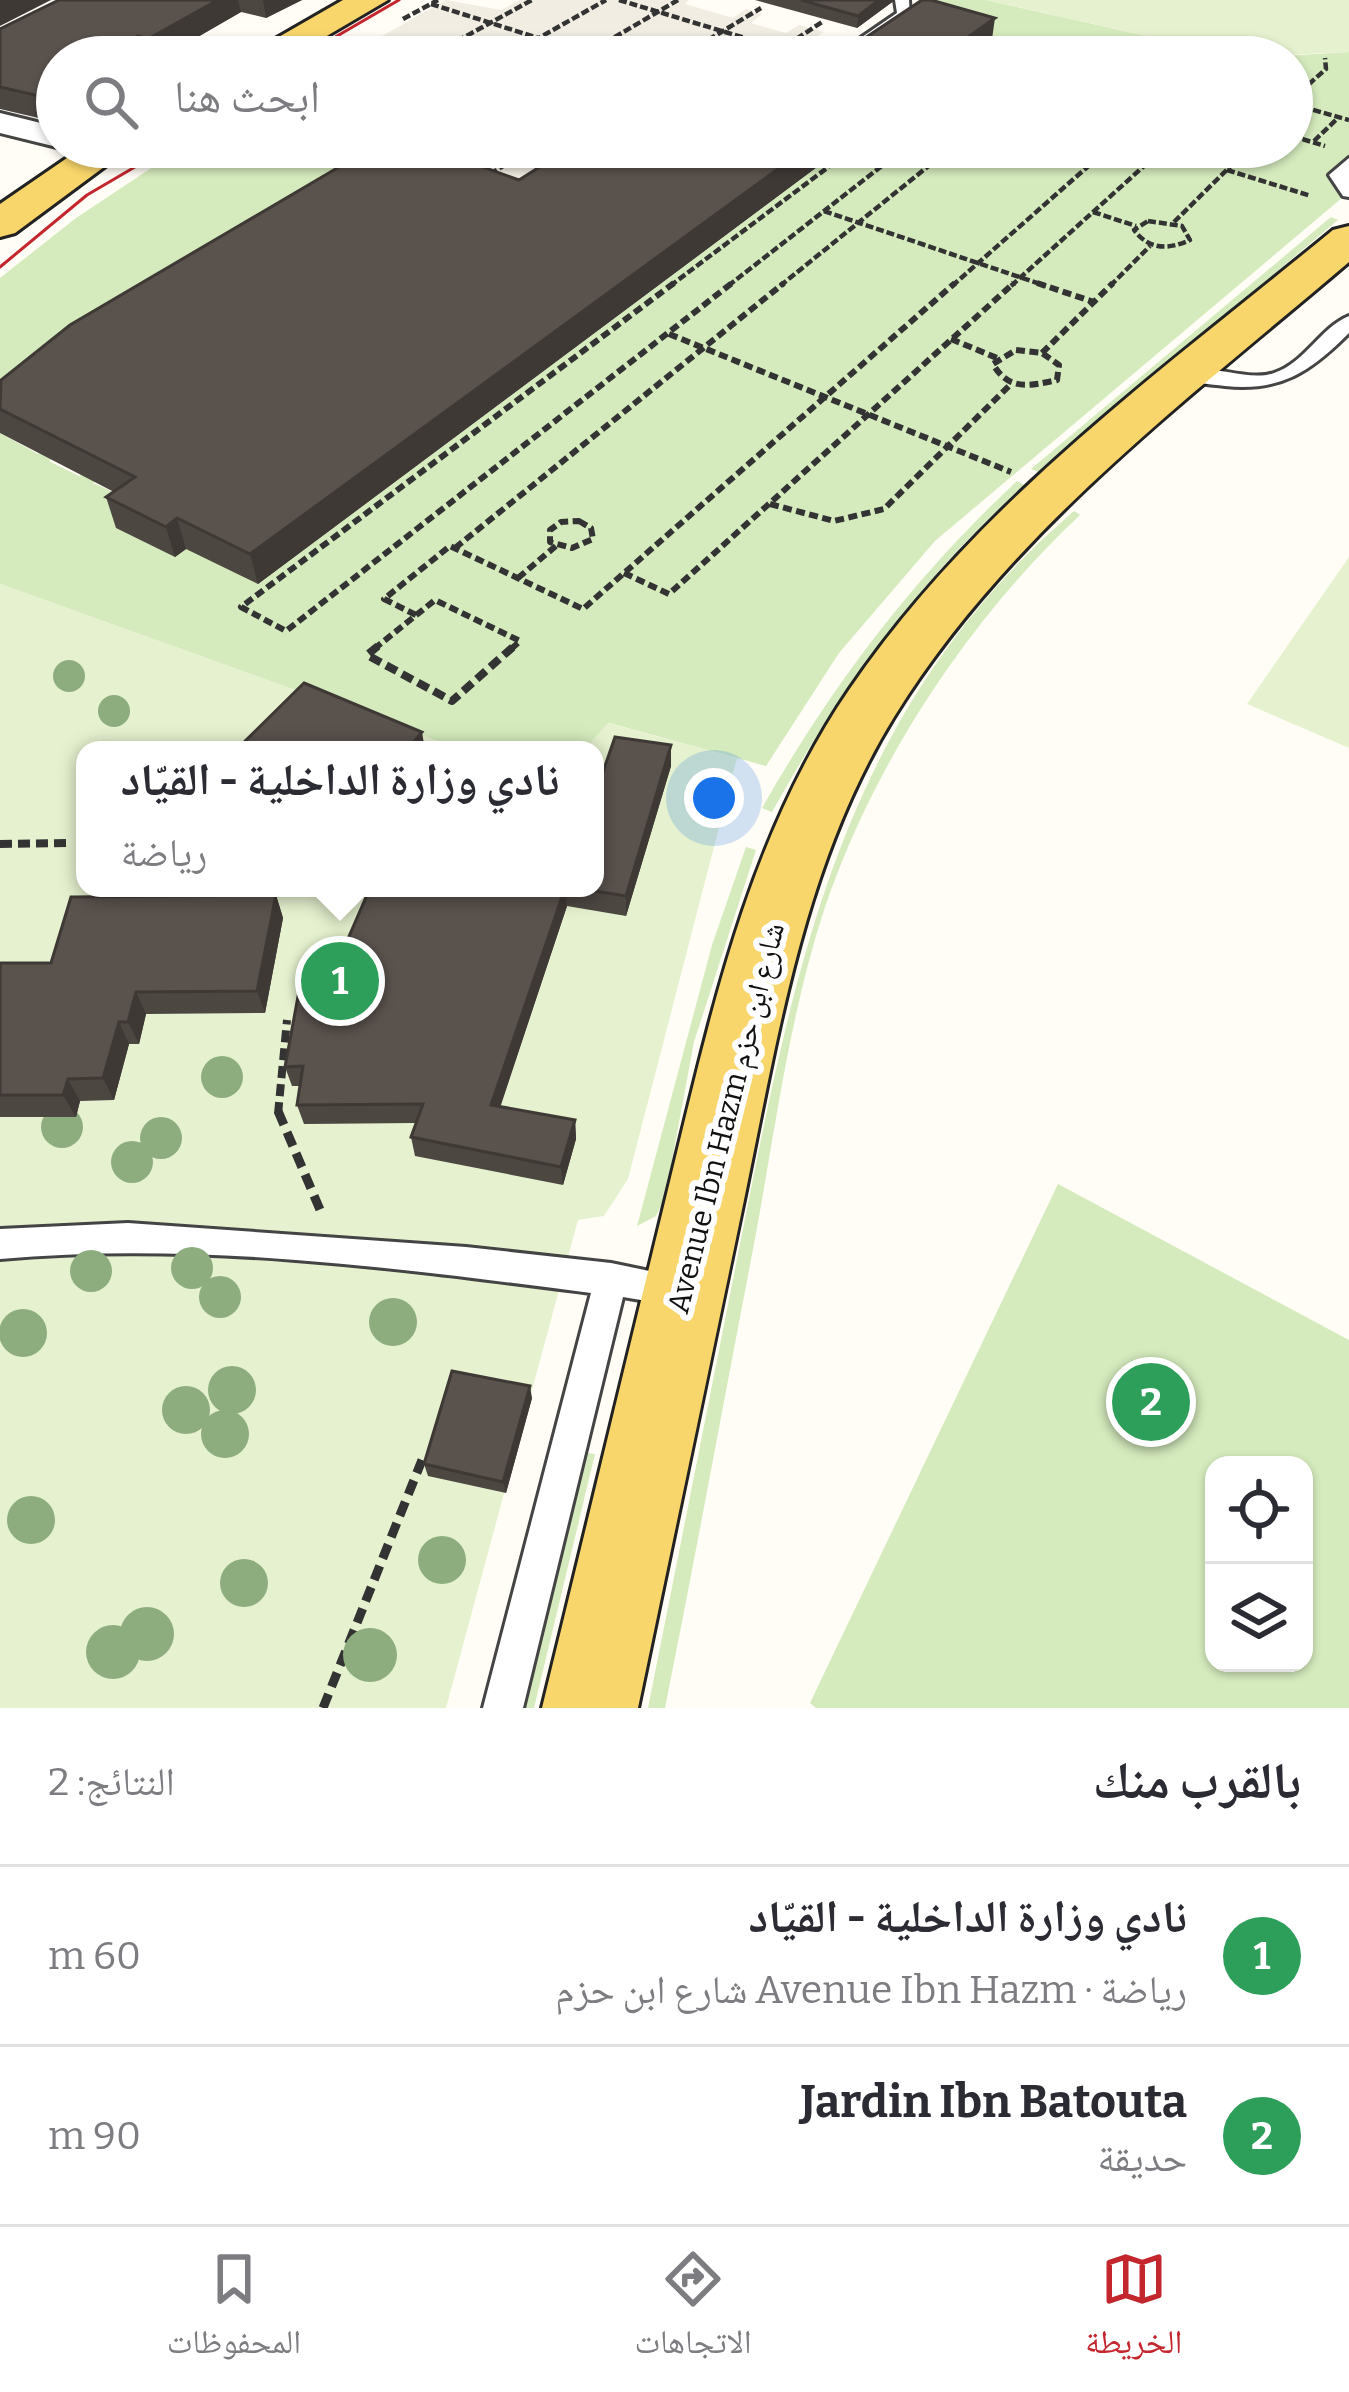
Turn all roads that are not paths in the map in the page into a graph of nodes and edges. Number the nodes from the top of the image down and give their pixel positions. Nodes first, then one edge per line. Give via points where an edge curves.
1 (370, 0) edge
2 (902, 0) edge
3 (302, 36) edge
4 (874, 36) edge
5 (0, 123) edge
6 (36, 131) edge
7 (1349, 163) edge
8 (78, 168) edge
9 (0, 224) edge
10 (1341, 224) edge
11 (1349, 322) edge
12 (1191, 375) junction
13 (0, 1244) edge
14 (610, 1279) junction
15 (684, 1292) junction
16 (502, 1708) edge
17 (590, 1708) edge

1 - 3 main road
2 - 4 lane via 905,15
5 - 6 street
7 - 10 lane via 1338,176
8 - 9 main road
10 - 12 main road, Avenue Ibn Hazm شارع ابن حزم
11 - 12 lane via 1281,380
12 - 15 main road, Avenue Ibn Hazm شارع ابن حزم via 1056,491 953,597 825,786 757,970
13 - 14 lane via 196,1239
14 - 15 lane
14 - 16 lane
15 - 17 main road, Avenue Ibn Hazm شارع ابن حزم

